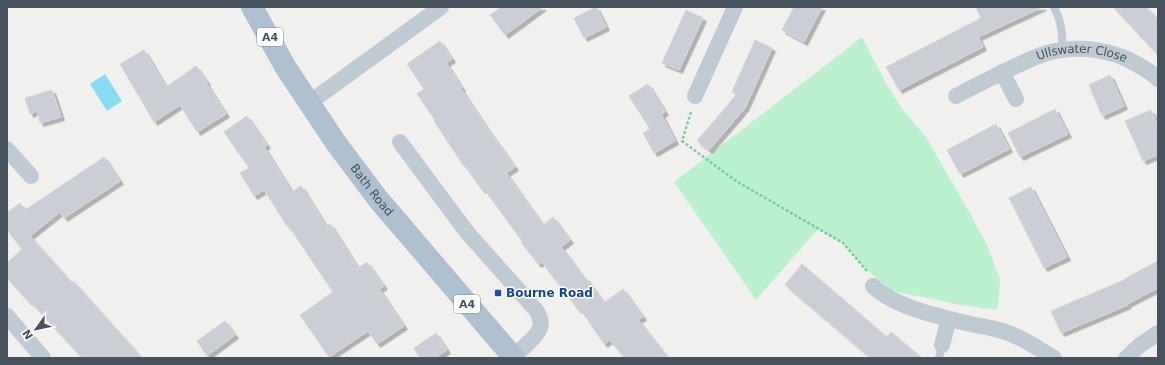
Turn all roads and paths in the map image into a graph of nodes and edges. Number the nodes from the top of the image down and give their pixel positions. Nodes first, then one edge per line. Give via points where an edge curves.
1 (252, 7) edge
2 (441, 7) edge
3 (735, 7) edge
4 (1054, 7) edge
5 (1063, 50) junction
6 (1002, 72) junction
7 (1158, 79) edge
8 (695, 96) joint
9 (956, 96) dead end
10 (1016, 99) dead end
11 (309, 103) junction
12 (400, 142) dead end
13 (7, 149) edge
14 (31, 176) dead end
15 (873, 286) joint
16 (7, 316) edge
17 (949, 319) junction
18 (1158, 333) edge
19 (940, 352) edge
20 (43, 358) edge
21 (513, 358) edge
22 (1054, 358) edge
23 (1126, 358) edge

1 - 11 main road, Bath Road / A4
2 - 11 street
3 - 8 street
4 - 5 lane via 1062,28
5 - 6 street, Ullswater Close via 1046,53
5 - 7 street, Ullswater Close via 1087,48 1118,55 1137,64
6 - 9 street, Ullswater Close
6 - 10 street
8 - 15 path via 682,141 736,181 843,243 866,269
11 - 21 main road, Bath Road / A4 via 378,199
12 - 21 street, Bath Road via 466,231 540,316 538,334
13 - 14 street
15 - 17 street via 897,302
16 - 20 street
17 - 19 street
17 - 22 street via 1008,333
18 - 23 street

